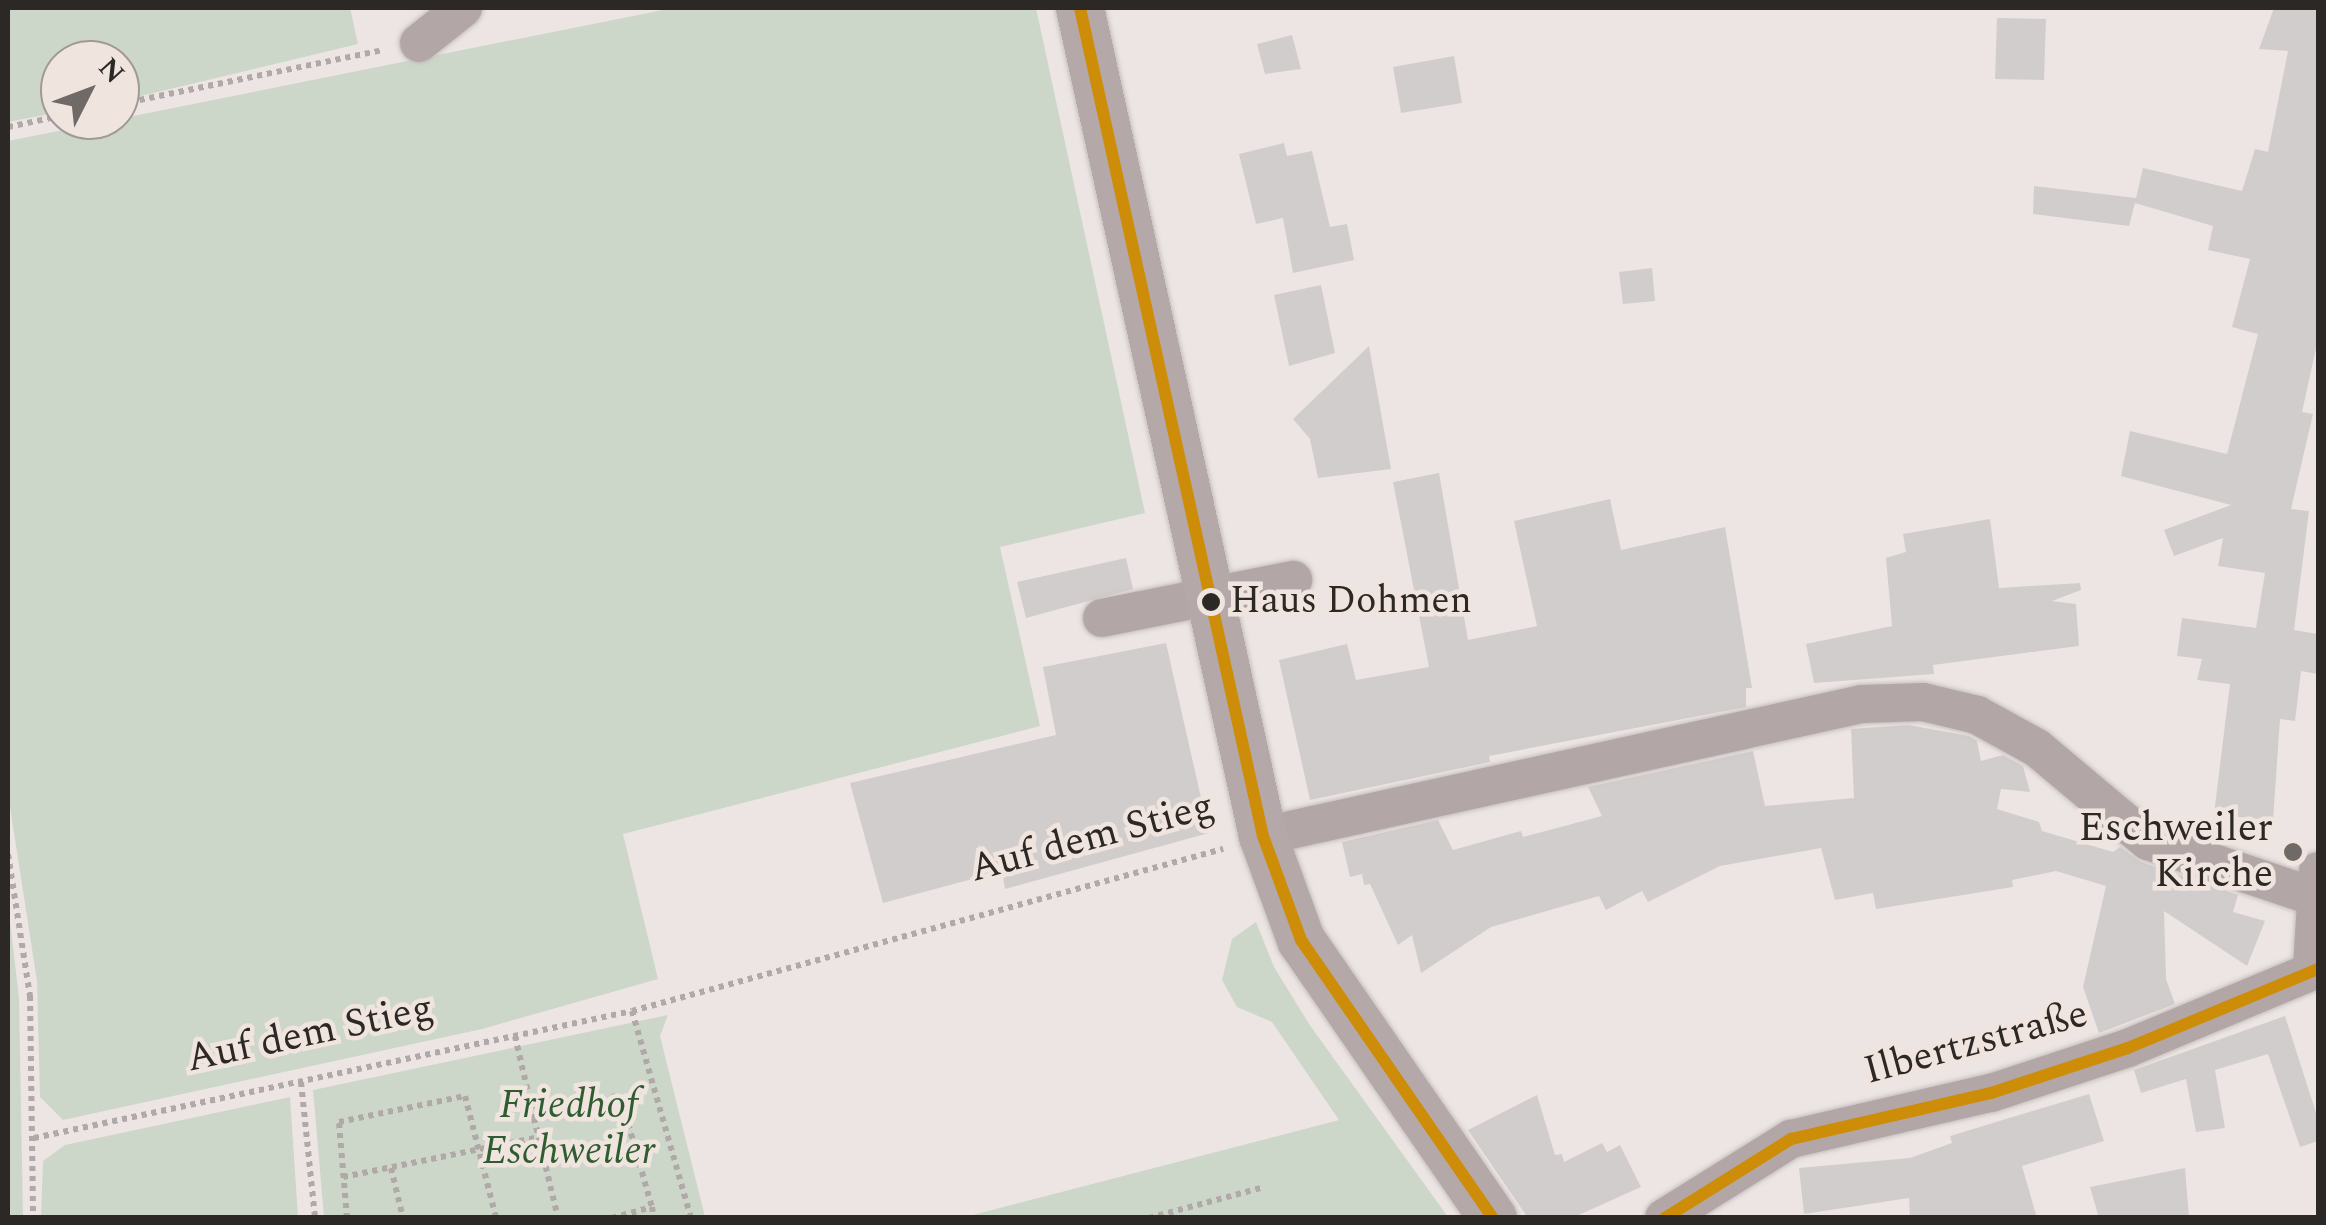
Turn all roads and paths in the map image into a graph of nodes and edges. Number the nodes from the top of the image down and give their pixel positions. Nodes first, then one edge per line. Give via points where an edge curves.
1 (464, 8) edge
2 (1080, 8) edge
3 (419, 43) joint
4 (140, 100) edge
5 (40, 120) edge
6 (8, 127) edge
7 (1294, 580) dead end
8 (1208, 596) junction
9 (1102, 618) dead end
10 (1263, 836) junction
11 (8, 854) edge
12 (2315, 883) edge
13 (2315, 968) edge
14 (632, 1011) junction
15 (516, 1036) junction
16 (301, 1082) junction
17 (534, 1118) junction
18 (539, 1137) junction
19 (34, 1138) junction
20 (479, 1151) junction
21 (392, 1168) junction
22 (343, 1177) junction
23 (1261, 1188) dead end
24 (652, 1207) junction
25 (33, 1218) edge
26 (314, 1218) edge
27 (347, 1218) edge
28 (403, 1218) edge
29 (496, 1218) edge
30 (558, 1218) edge
31 (612, 1218) edge
32 (654, 1218) edge
33 (690, 1218) edge
34 (1150, 1218) edge
35 (1493, 1218) edge
36 (1664, 1218) edge

1 - 3 street
2 - 8 main road
3 - 4 path
5 - 6 path
7 - 8 street
8 - 9 street
8 - 10 main road
10 - 12 street, Auf dem Stieg via 1862,704 1923,702 1977,715 2037,748 2148,841
10 - 14 path, Auf dem Stieg
10 - 35 main road via 1301,940
11 - 19 path via 30,996
12 - 13 street
13 - 36 street, Ilbertzstraße via 1991,1093 1791,1139
14 - 15 path, Auf dem Stieg
14 - 33 path
15 - 16 path, Auf dem Stieg
15 - 17 path
16 - 19 path, Auf dem Stieg
16 - 26 path
17 - 18 path
17 - 24 path via 620,1096
18 - 20 path
18 - 30 path
19 - 25 path
20 - 21 path
20 - 22 path via 465,1096 339,1122
20 - 29 path
21 - 22 path
21 - 28 path
22 - 27 path
23 - 34 path
24 - 31 path
24 - 32 path

